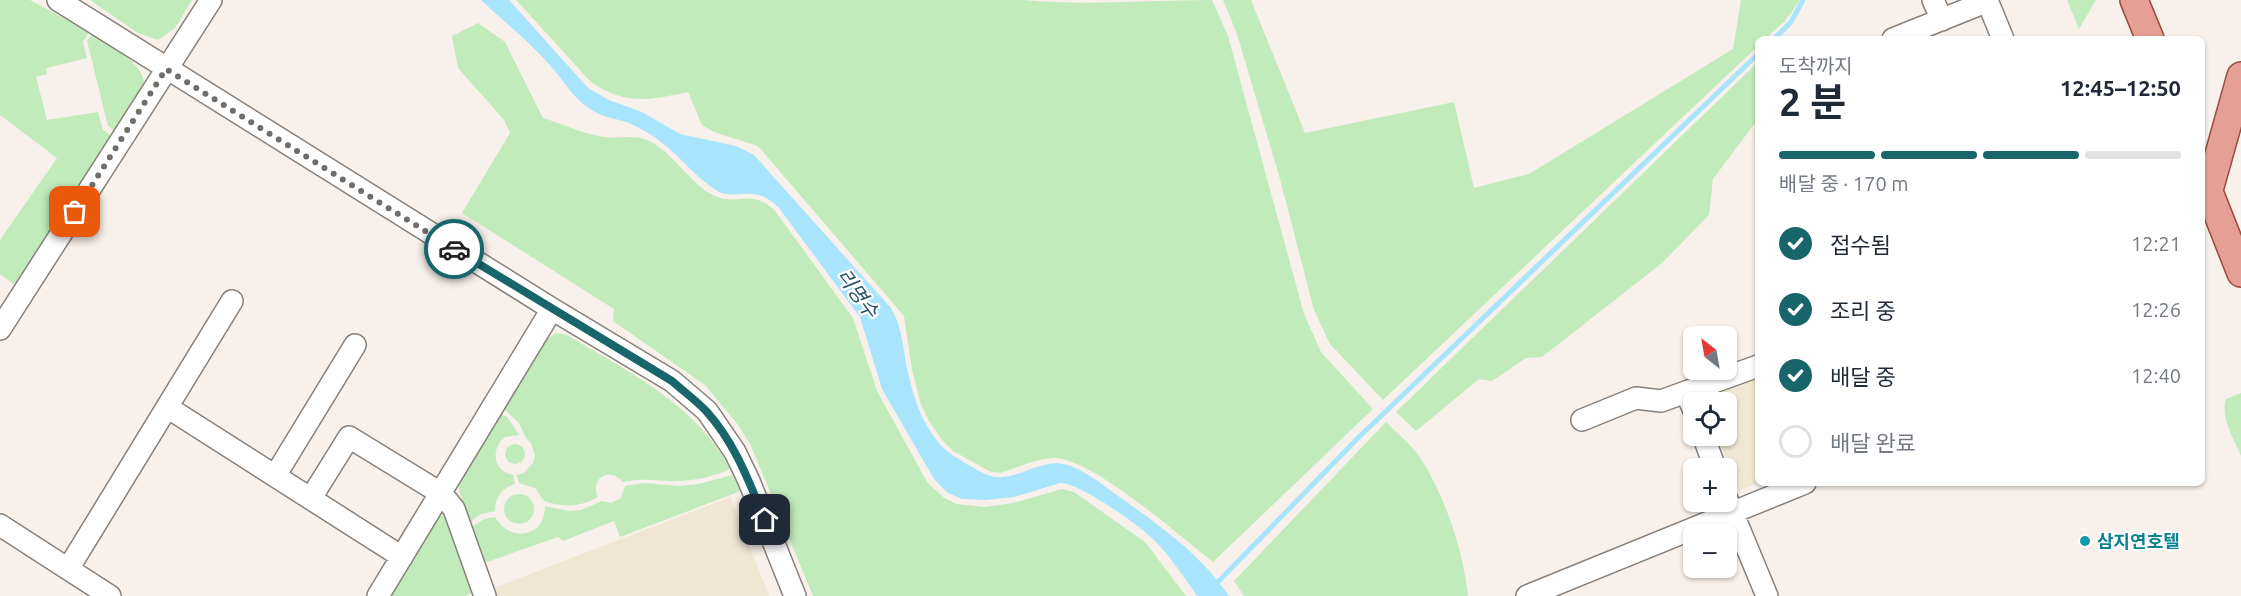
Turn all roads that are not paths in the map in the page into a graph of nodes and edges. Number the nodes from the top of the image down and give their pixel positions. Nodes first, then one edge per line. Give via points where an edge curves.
1 (58, 0) edge
2 (211, 0) edge
3 (1934, 0) edge
4 (2134, 0) edge
5 (1988, 1) edge
6 (1942, 20) junction
7 (1901, 36) edge
8 (2002, 36) edge
9 (2149, 36) edge
10 (166, 69) junction
11 (2241, 76) edge
12 (2205, 182) edge
13 (2241, 273) edge
14 (232, 301) dead end
15 (552, 309) junction
16 (0, 328) edge
17 (355, 345) dead end
18 (1755, 368) edge
19 (1707, 392) edge
20 (1683, 401) edge
21 (167, 407) junction
22 (1582, 420) dead end
23 (275, 476) junction
24 (1796, 486) edge
25 (442, 494) junction
26 (311, 498) junction
27 (1737, 503) edge
28 (1716, 512) edge
29 (1733, 512) edge
30 (0, 525) edge
31 (402, 557) junction
32 (68, 569) junction
33 (1554, 591) edge
34 (110, 596) edge
35 (378, 596) edge
36 (485, 596) edge
37 (795, 596) edge
38 (1527, 596) edge
39 (1767, 596) edge

1 - 10 street
2 - 10 street
3 - 6 street
4 - 9 main road
5 - 6 street
5 - 8 street
6 - 7 street
10 - 15 street
10 - 16 street
11 - 12 main road
12 - 13 main road
14 - 21 street
15 - 25 street
15 - 37 street via 672,381 707,411 749,481
17 - 23 street
18 - 19 street
20 - 22 street via 1636,398
21 - 23 street
21 - 32 street
23 - 26 street
24 - 27 street
25 - 26 street via 349,437
25 - 31 street
25 - 36 street via 454,509
26 - 31 street
28 - 33 street
29 - 39 street
30 - 32 street
31 - 35 street
32 - 34 street
33 - 38 street

